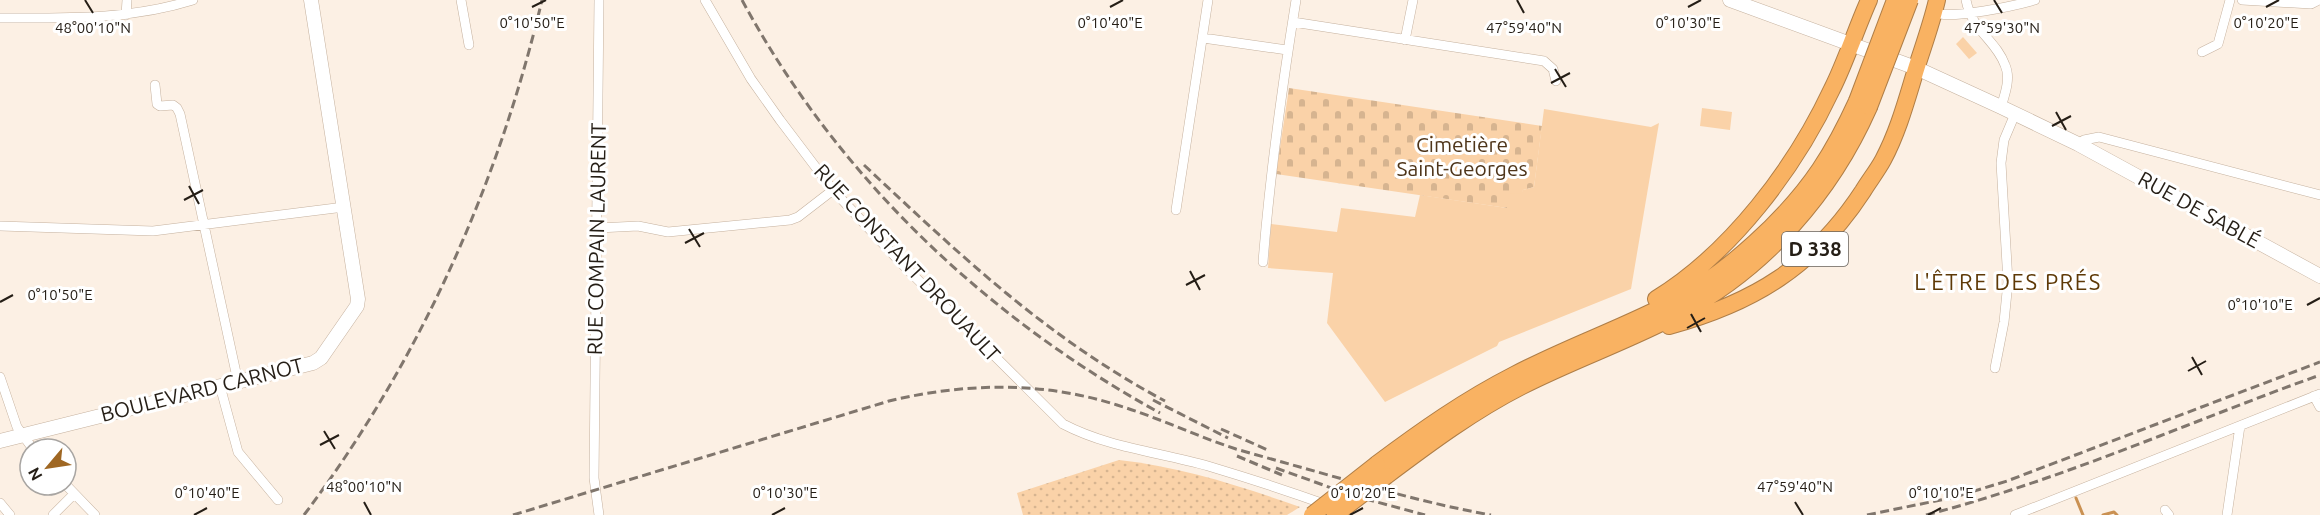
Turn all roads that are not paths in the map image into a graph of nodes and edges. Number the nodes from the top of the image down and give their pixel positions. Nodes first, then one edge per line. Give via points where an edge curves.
1 (127, 0) edge
2 (193, 0) edge
3 (311, 0) edge
4 (461, 0) edge
5 (599, 0) edge
6 (705, 0) edge
7 (1208, 0) edge
8 (1296, 0) edge
9 (1413, 0) edge
10 (1869, 0) edge
11 (1895, 0) edge
12 (1910, 0) edge
13 (1966, 0) edge
14 (2035, 0) edge
15 (2230, 0) edge
16 (2242, 0) edge
17 (2319, 0) edge
18 (1737, 1) edge
19 (1936, 6) edge
20 (1969, 12) junction
21 (126, 15) junction
22 (0, 18) edge
23 (1293, 22) junction
24 (1203, 38) junction
25 (1405, 40) junction
26 (1850, 43) junction
27 (469, 45) dead end
28 (1287, 50) junction
29 (2202, 52) dead end
30 (1916, 68) junction
31 (1557, 81) dead end
32 (155, 85) dead end
33 (1863, 104) junction
34 (2001, 107) junction
35 (2015, 114) junction
36 (2078, 144) junction
37 (833, 190) junction
38 (2320, 195) edge
39 (344, 207) junction
40 (1176, 210) dead end
41 (205, 225) junction
42 (0, 226) edge
43 (598, 228) junction
44 (1263, 262) dead end
45 (2320, 276) edge
46 (1628, 338) junction
47 (1588, 339) junction
48 (1995, 368) dead end
49 (0, 377) edge
50 (238, 382) junction
51 (220, 386) junction
52 (2317, 395) edge
53 (2320, 407) edge
54 (2240, 426) junction
55 (21, 435) junction
56 (0, 441) edge
57 (1382, 470) junction
58 (71, 497) edge
59 (77, 497) edge
60 (278, 500) dead end
61 (0, 502) edge
62 (10, 515) edge
63 (53, 515) edge
64 (94, 515) edge
65 (599, 515) edge
66 (1312, 515) edge
67 (1335, 515) edge
68 (1354, 515) edge
69 (2015, 515) edge
70 (2227, 515) edge

1 - 21 street
2 - 21 street
3 - 39 street, BOULEVARD CARNOT
4 - 27 street
5 - 43 street, RUE COMPAIN LAURENT
6 - 37 street, RUE CONSTANT DROUAULT via 751,79
7 - 24 street
8 - 23 street
9 - 25 street
10 - 26 highway
11 - 33 highway, D 338, bridge
12 - 33 highway, D 338, bridge
13 - 20 street
14 - 20 street
15 - 29 street via 2218,44
16 - 17 street via 2311,4
18 - 26 street, RUE DE SABLÉ
19 - 20 street via 1940,15
19 - 30 highway
20 - 34 street via 2005,64 2007,78
21 - 22 street
23 - 25 street
23 - 28 street
24 - 28 street
24 - 40 street
25 - 31 street via 1544,61 1553,69
26 - 30 street, RUE DE SABLÉ
26 - 47 highway, D 338 via 1833,89 1806,139 1774,187 1737,230 1674,288
28 - 44 street
30 - 34 street, RUE DE SABLÉ
30 - 46 highway, D 338 via 1903,113 1882,161 1850,211 1808,256 1770,285 1704,317
32 - 41 street via 157,104 177,108
33 - 46 highway, D 338 via 1847,152 1789,230 1714,293
33 - 47 highway, D 338 via 1797,199 1735,260 1677,299
34 - 35 street, RUE DE SABLÉ
35 - 36 street, RUE DE SABLÉ
35 - 48 street via 2004,140 2001,163 2008,282
36 - 38 street via 2099,137
36 - 45 street, RUE DE SABLÉ
37 - 43 street via 790,220 668,232 638,226
37 - 68 street, RUE CONSTANT DROUAULT via 1063,424 1084,436 1207,466
39 - 41 street
39 - 50 street, BOULEVARD CARNOT via 357,306 321,358
41 - 42 street via 133,232
41 - 50 street
43 - 65 street, RUE COMPAIN LAURENT via 594,478
46 - 57 highway, D 338 via 1546,374 1478,410
47 - 57 highway, D 338 via 1471,398 1426,427
49 - 55 street
50 - 51 street, BOULEVARD CARNOT
51 - 55 street, BOULEVARD CARNOT
51 - 60 street via 238,452
52 - 53 street
52 - 54 street
54 - 69 street
54 - 70 street
55 - 56 street, BOULEVARD CARNOT
57 - 66 highway, D 338, bridge
57 - 67 highway, D 338, bridge
58 - 63 street
59 - 64 street
61 - 62 street

